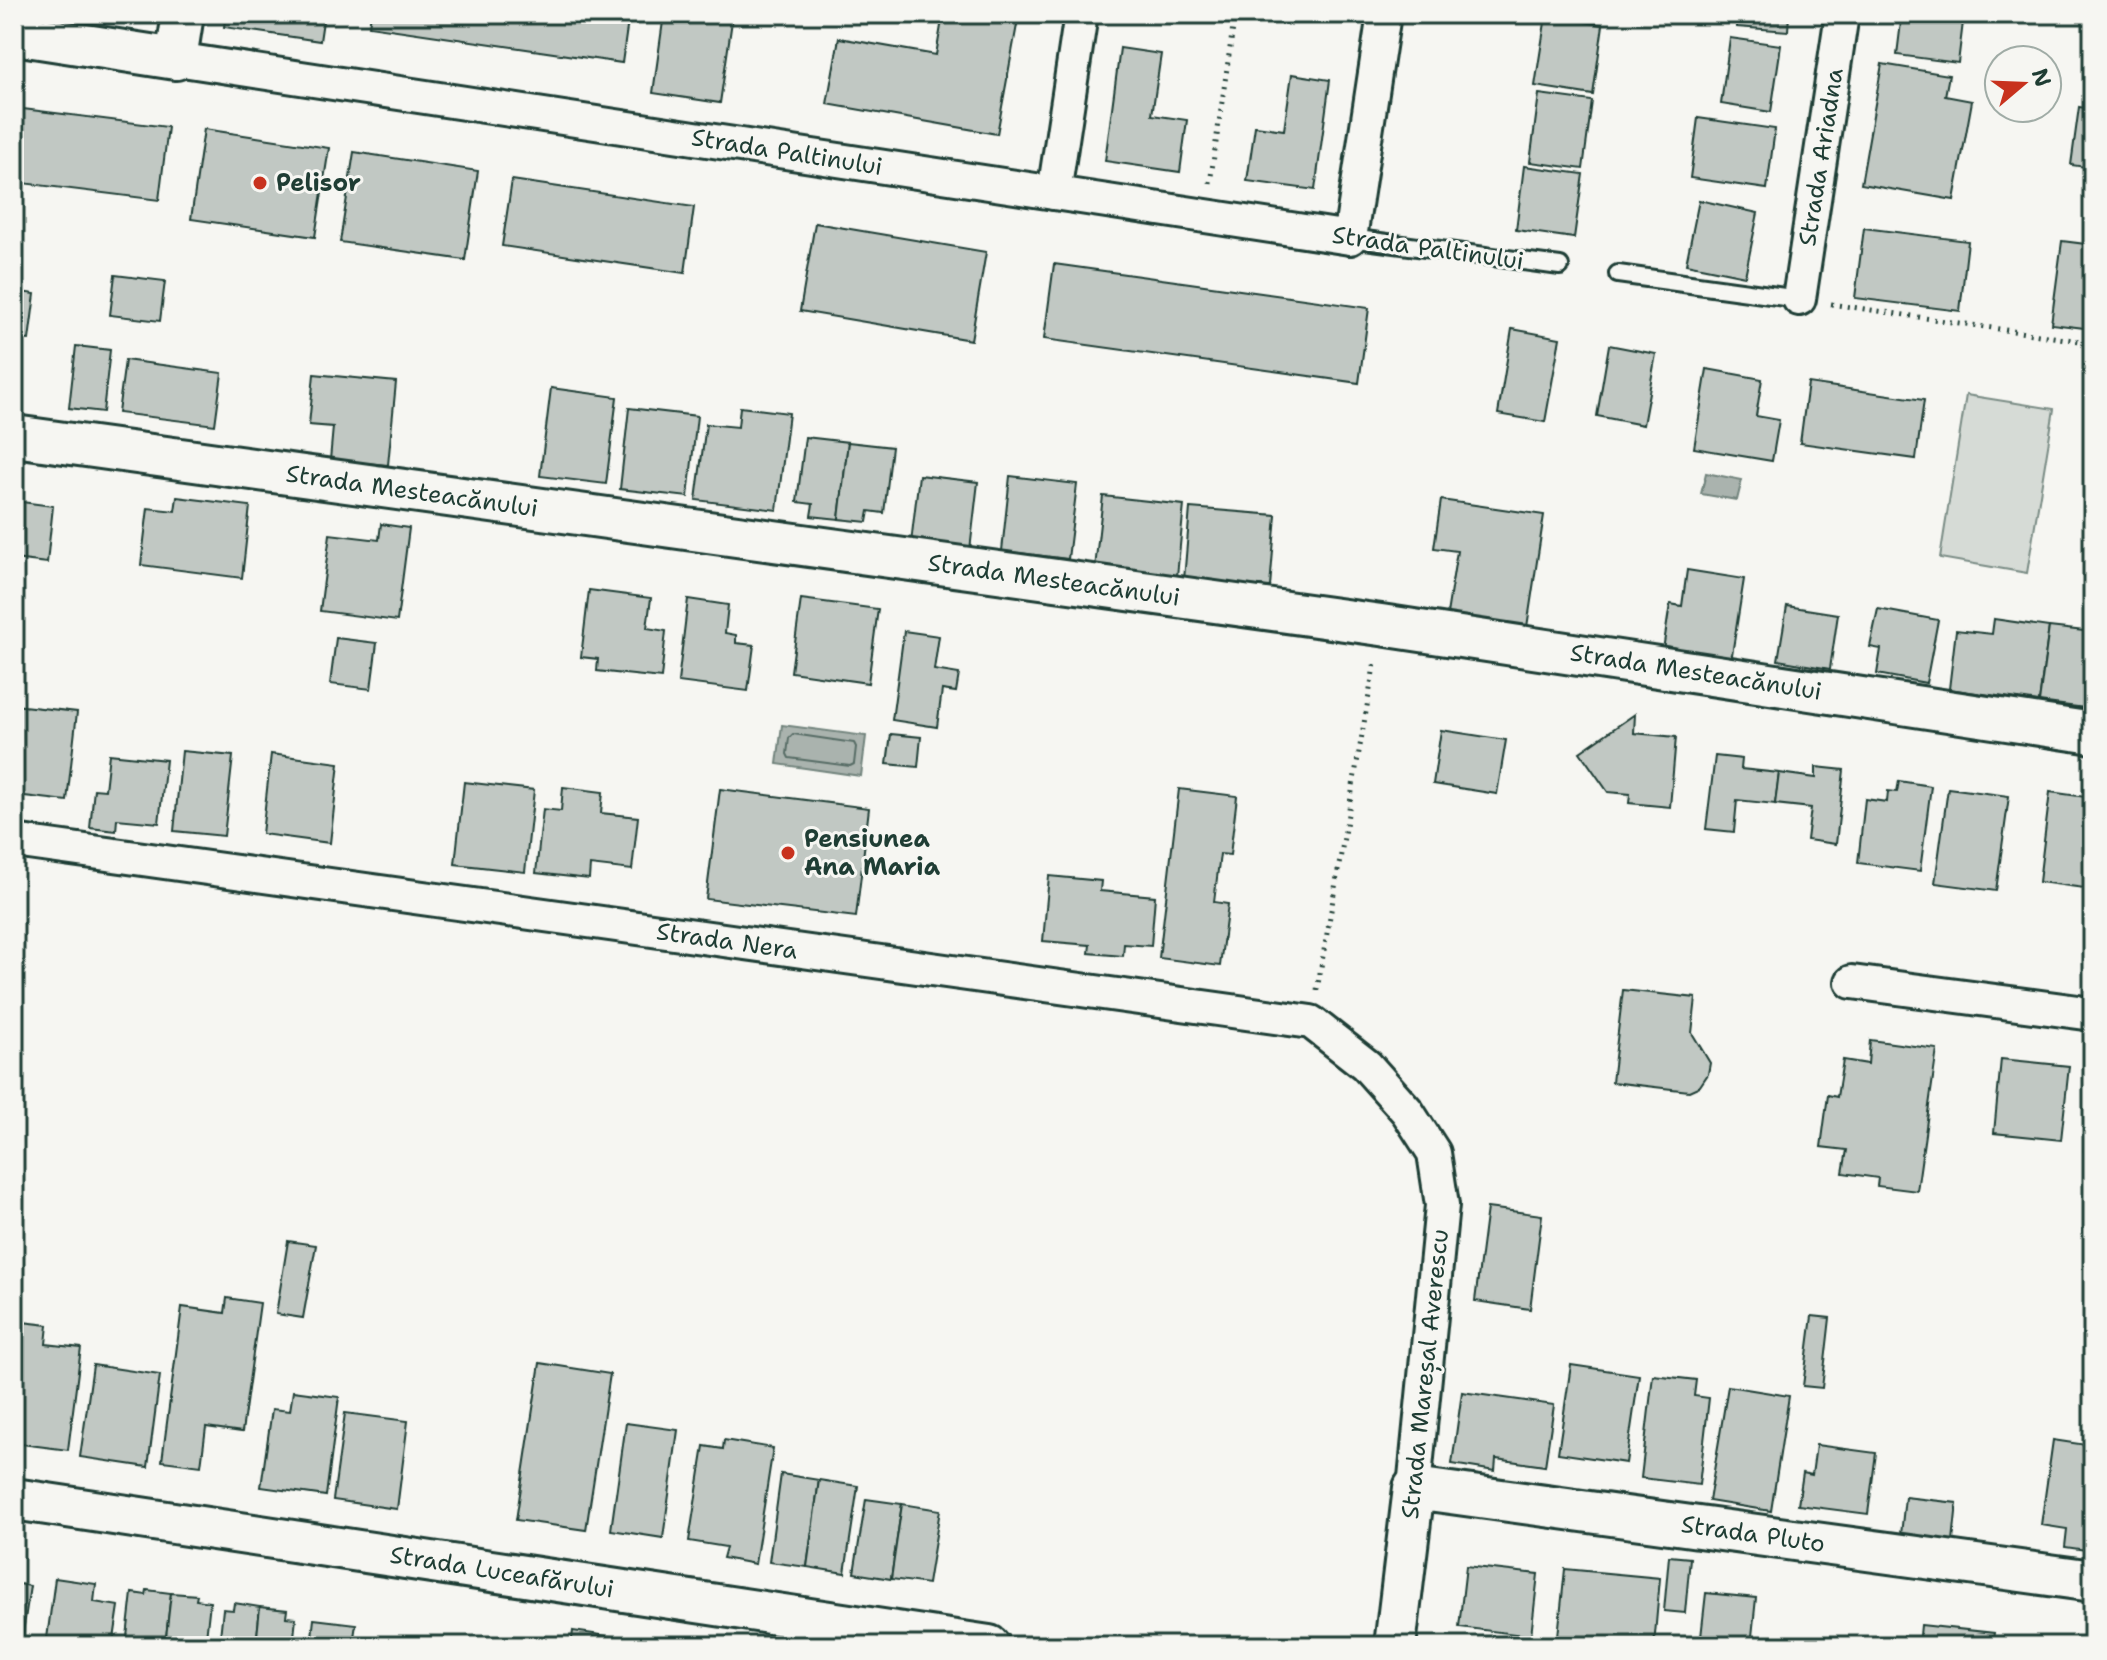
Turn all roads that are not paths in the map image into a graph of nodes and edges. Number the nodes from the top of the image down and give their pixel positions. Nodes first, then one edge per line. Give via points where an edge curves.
1 (183, 14) edge
2 (1081, 14) edge
3 (1384, 14) edge
4 (1842, 14) edge
5 (14, 34) edge
6 (176, 59) junction
7 (1054, 193) junction
8 (1350, 238) junction
9 (1560, 266) dead end
10 (1618, 274) dead end
11 (1799, 299) joint
12 (14, 436) edge
13 (2093, 733) edge
14 (14, 841) edge
15 (1852, 982) dead end
16 (2093, 1014) edge
17 (1407, 1111) joint
18 (1414, 1488) junction
19 (14, 1499) edge
20 (2093, 1581) edge
21 (989, 1646) edge
22 (1395, 1646) edge

1 - 6 street
2 - 7 street
3 - 8 street
4 - 11 street, Strada Ariadna
5 - 6 street, Strada Paltinului
6 - 7 street, Strada Paltinului
7 - 8 street, Strada Paltinului
8 - 9 lane, Strada Paltinului
10 - 11 lane
12 - 13 street, Strada Mesteacănului via 1381,625
14 - 17 street, Strada Nera via 1311,1022 1366,1065
15 - 16 street
17 - 18 street, Strada Mareșal Averescu via 1434,1153 1442,1205
18 - 20 street, Strada Pluto
18 - 22 street, Strada Mareșal Averescu
19 - 21 street, Strada Luceafărului

